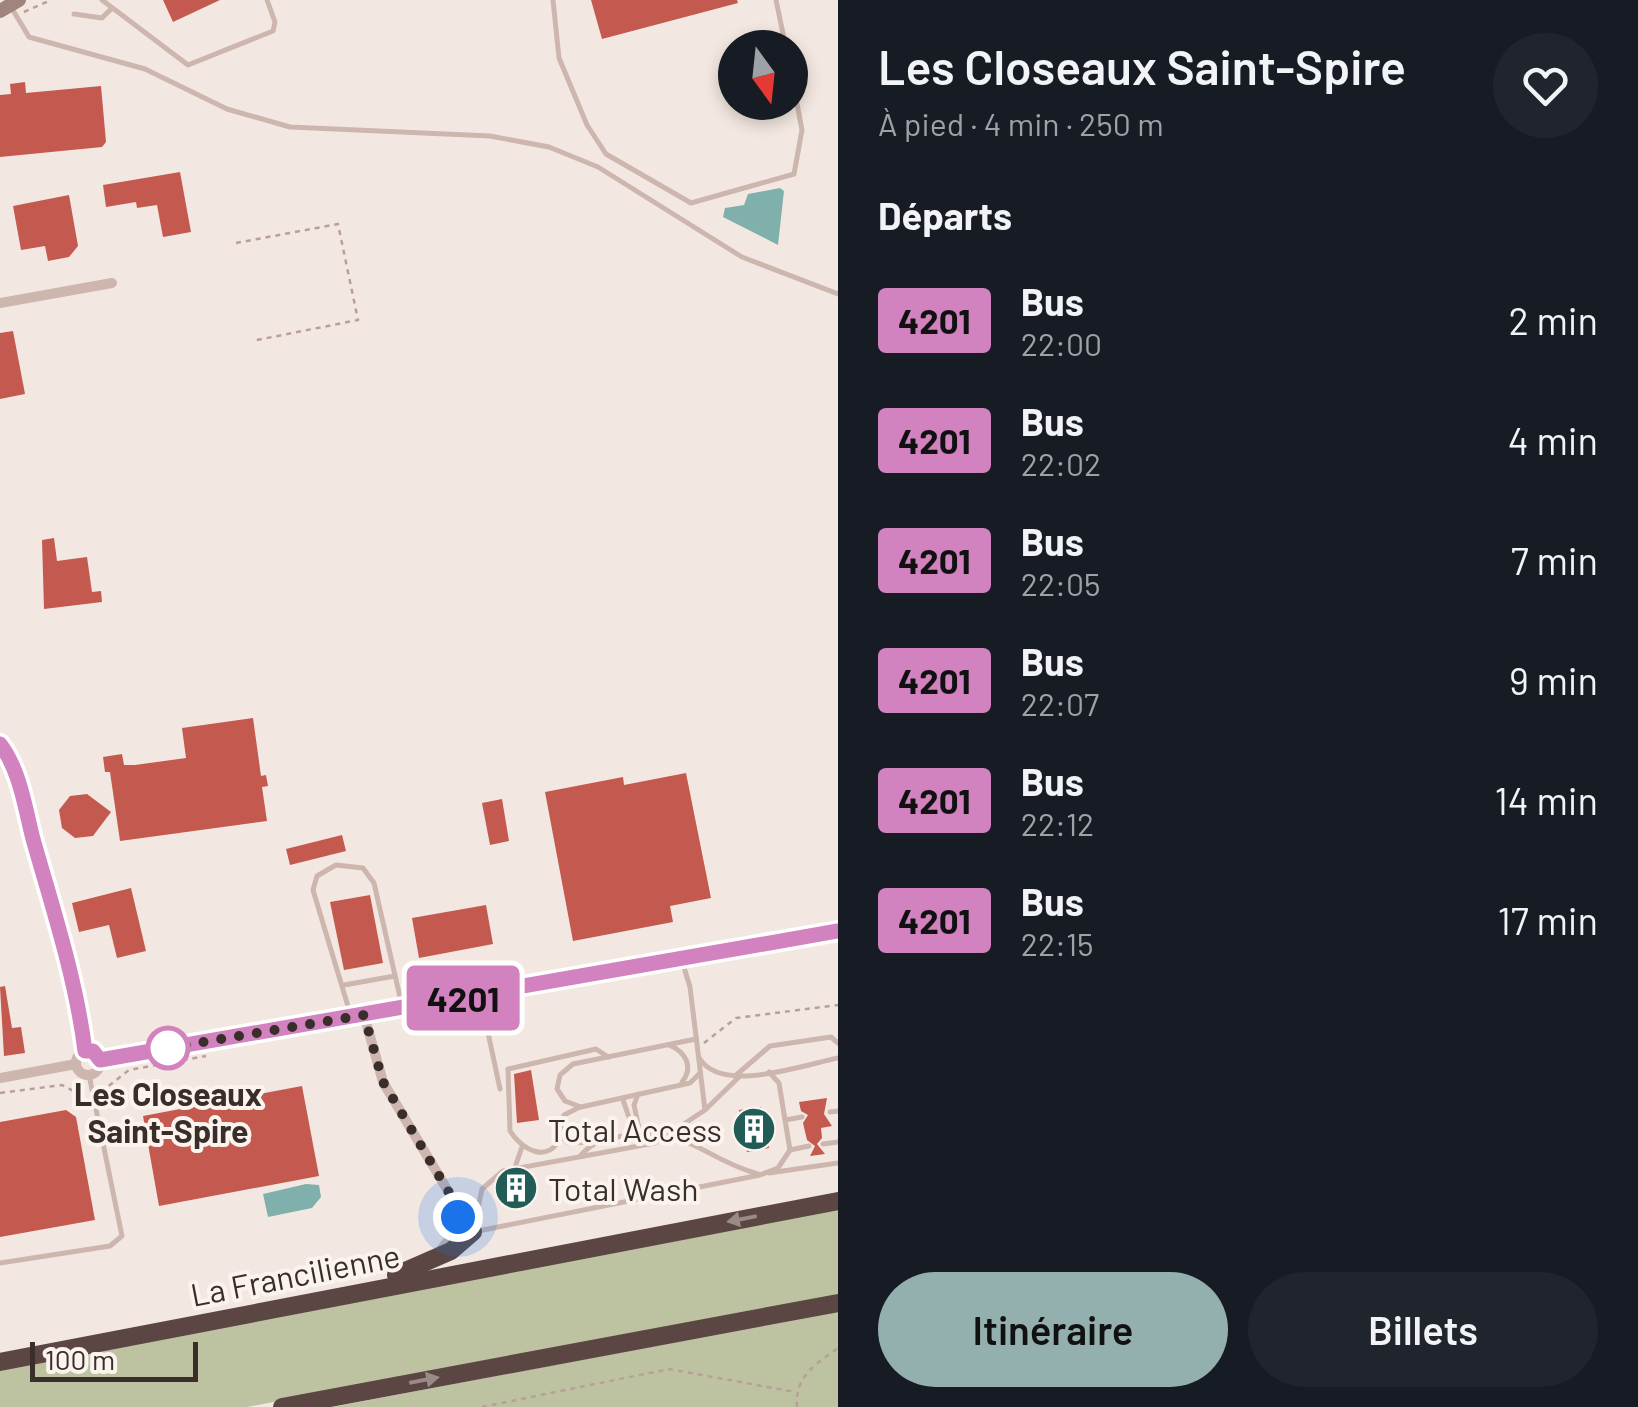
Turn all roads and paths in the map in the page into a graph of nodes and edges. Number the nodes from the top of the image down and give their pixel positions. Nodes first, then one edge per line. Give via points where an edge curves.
1 (102, 0) edge
2 (267, 0) edge
3 (554, 0) edge
4 (776, 0) edge
5 (7, 5) edge
6 (112, 8) junction
7 (74, 14) dead end
8 (782, 30) edge
9 (800, 120) edge
10 (236, 243) dead end
11 (112, 283) dead end
12 (838, 294) edge
13 (0, 304) edge
14 (252, 342) dead end
15 (0, 744) edge
16 (838, 931) edge
17 (681, 958) junction
18 (395, 976) junction
19 (343, 985) junction
20 (480, 995) junction
21 (838, 1005) edge
22 (402, 1008) junction
23 (364, 1015) junction
24 (351, 1017) junction
25 (696, 1039) junction
26 (838, 1043) edge
27 (668, 1045) junction
28 (698, 1048) junction
29 (85, 1051) junction
30 (206, 1056) dead end
31 (608, 1057) junction
32 (700, 1058) junction
33 (838, 1058) edge
34 (100, 1060) junction
35 (76, 1064) junction
36 (770, 1072) junction
37 (700, 1073) junction
38 (89, 1075) junction
39 (736, 1077) junction
40 (0, 1078) edge
41 (680, 1085) junction
42 (500, 1090) dead end
43 (0, 1093) edge
44 (92, 1094) junction
45 (638, 1094) junction
46 (620, 1098) junction
47 (581, 1107) junction
48 (706, 1110) junction
49 (838, 1111) edge
50 (830, 1112) dead end
51 (802, 1117) dead end
52 (785, 1120) junction
53 (640, 1133) junction
54 (671, 1134) junction
55 (627, 1135) junction
56 (560, 1136) junction
57 (594, 1141) junction
58 (838, 1142) edge
59 (823, 1144) dead end
60 (808, 1146) dead end
61 (522, 1147) junction
62 (790, 1150) junction
63 (542, 1152) junction
64 (579, 1157) junction
65 (838, 1162) edge
66 (534, 1165) junction
67 (514, 1169) junction
68 (760, 1175) junction
69 (838, 1201) edge
70 (472, 1232) junction
71 (437, 1258) junction
72 (0, 1263) edge
73 (838, 1303) edge
74 (272, 1309) junction
75 (838, 1348) edge
76 (0, 1362) edge
77 (795, 1392) junction
78 (282, 1407) edge
79 (482, 1407) edge
80 (796, 1407) edge

1 - 6 lane
2 - 6 lane via 273,31 188,65
3 - 9 lane via 559,58 595,142 680,200 699,203 794,174
4 - 8 lane
5 - 12 lane via 29,37 145,69 201,99 264,121 346,132 490,136 549,147 598,168 742,257
6 - 7 lane via 102,18
10 - 14 path via 338,224 358,320
11 - 13 street
15 - 29 street via 13,767 52,904
16 - 17 street
17 - 20 street
17 - 25 lane
18 - 19 lane
18 - 19 lane via 374,883 362,868 336,865 317,876 312,890
18 - 22 lane
19 - 24 lane
20 - 22 street
20 - 42 lane
21 - 28 path via 736,1018
22 - 23 street
23 - 24 street
23 - 71 street via 383,1082 454,1201 454,1233
24 - 34 street
25 - 27 lane
25 - 28 lane
26 - 39 lane via 831,1037 770,1046
27 - 31 lane
27 - 41 lane via 682,1051 689,1066
28 - 32 lane
29 - 34 street
29 - 35 street
30 - 44 path via 129,1070
31 - 47 lane via 574,1064 560,1075 557,1089
31 - 61 lane via 596,1049 508,1069 510,1131
32 - 37 lane
32 - 39 lane via 719,1076
33 - 36 lane
34 - 38 street
35 - 38 street
35 - 40 street
36 - 39 lane
36 - 52 lane
37 - 41 lane
37 - 48 lane
38 - 44 lane
39 - 48 lane
41 - 45 lane
43 - 44 path via 62,1084 79,1096
44 - 72 lane via 122,1236 110,1246
45 - 46 lane
45 - 53 lane
46 - 47 lane
46 - 55 lane via 628,1106
47 - 56 lane via 564,1115
48 - 54 lane
49 - 50 lane
51 - 52 lane
52 - 62 lane
53 - 54 lane
53 - 55 lane
54 - 64 lane
54 - 68 lane
55 - 57 lane
56 - 57 lane via 568,1144
56 - 63 lane
57 - 64 lane
58 - 59 lane
60 - 62 lane
61 - 63 lane
61 - 67 lane
62 - 68 lane via 778,1168
63 - 66 lane
64 - 66 lane
65 - 68 lane
66 - 67 lane
67 - 70 lane via 482,1189
68 - 70 lane
69 -> 74 highway, La Francilienne
70 - 71 highway
71 - 74 highway via 402,1274 283,1295
78 -> 73 highway
74 - 76 highway, La Francilienne
75 - 77 path via 806,1372
77 - 79 path via 669,1370
77 - 80 path

